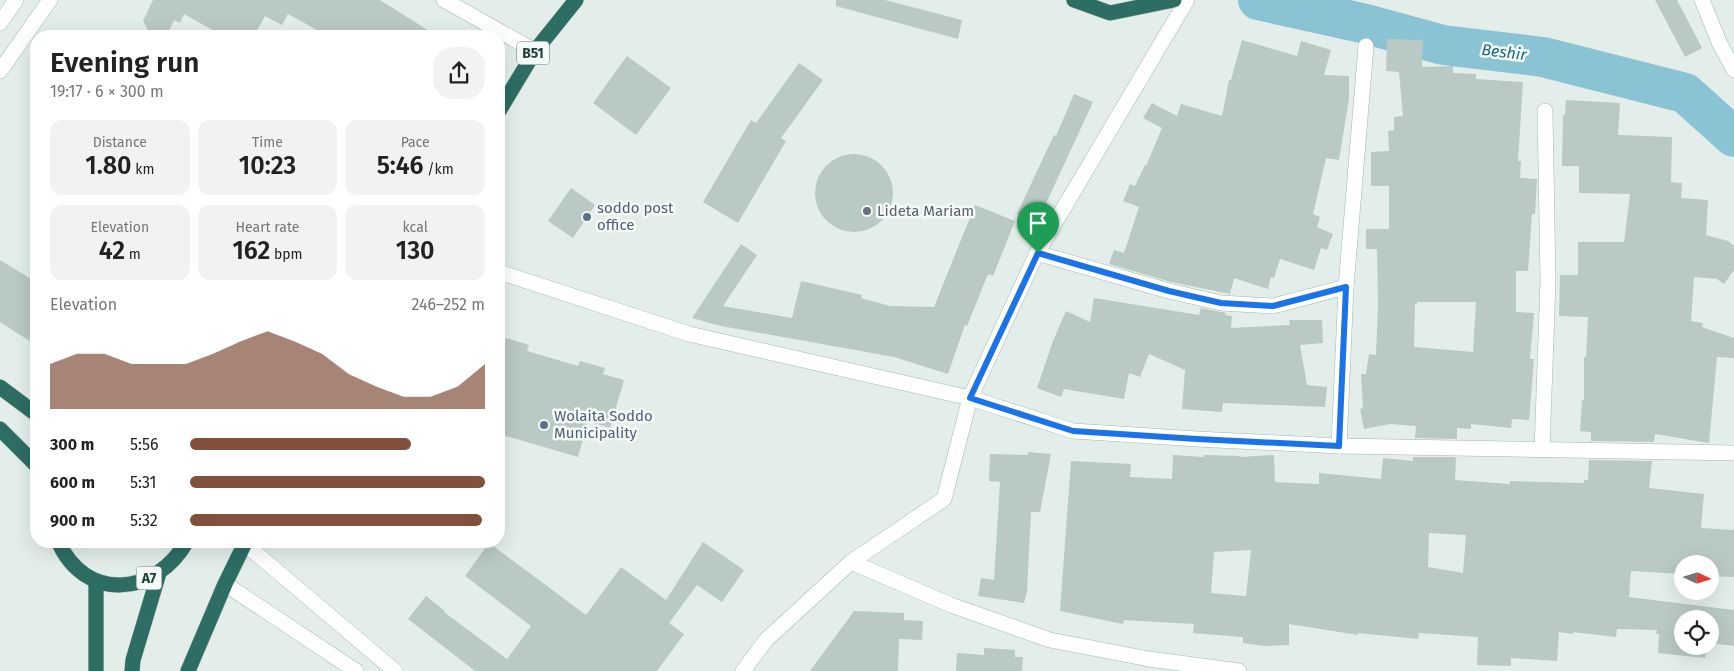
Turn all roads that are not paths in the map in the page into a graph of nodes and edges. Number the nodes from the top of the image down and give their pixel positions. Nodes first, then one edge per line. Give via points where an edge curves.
1 (16, 0) edge
2 (50, 0) edge
3 (444, 0) edge
4 (576, 0) edge
5 (1174, 0) edge
6 (1187, 0) edge
7 (1702, 0) edge
8 (1082, 2) edge
9 (0, 23) edge
10 (498, 30) edge
11 (505, 34) edge
12 (1366, 46) dead end
13 (535, 51) junction
14 (1734, 70) edge
15 (0, 71) edge
16 (505, 101) edge
17 (1545, 111) dead end
18 (1038, 253) junction
19 (505, 274) edge
20 (1346, 287) junction
21 (0, 387) edge
22 (970, 398) junction
23 (30, 410) edge
24 (0, 429) edge
25 (1339, 446) junction
26 (1733, 449) edge
27 (1542, 450) junction
28 (30, 458) edge
29 (61, 548) edge
30 (183, 548) edge
31 (243, 548) edge
32 (251, 548) edge
33 (851, 562) junction
34 (159, 573) junction
35 (96, 581) junction
36 (225, 584) junction
37 (96, 671) edge
38 (132, 671) edge
39 (188, 671) edge
40 (356, 671) edge
41 (394, 671) edge
42 (743, 671) edge
43 (1239, 671) edge

1 - 9 street
2 - 15 street
3 - 10 street
4 - 13 highway, B51
5 - 8 highway via 1110,13
6 - 18 street
7 - 14 street
11 - 13 street
12 - 20 street
13 - 16 highway, B51
17 - 27 street via 1548,280
18 - 20 street via 1221,303 1273,306
18 - 22 street
19 - 22 street via 690,334
20 - 25 street
21 - 23 highway
22 - 25 street via 1073,431
22 - 33 street via 944,499
24 - 28 highway
25 - 27 street
26 - 27 street
29 - 35 highway, A7 via 81,572
30 - 34 highway, A7
31 - 36 highway
32 - 41 street
33 - 42 street via 766,640
33 - 43 street via 951,605 1050,640 1149,659
34 - 35 highway, A7 via 132,584 112,586
34 - 38 highway, A7
35 - 37 highway
36 - 39 highway
36 - 40 street

